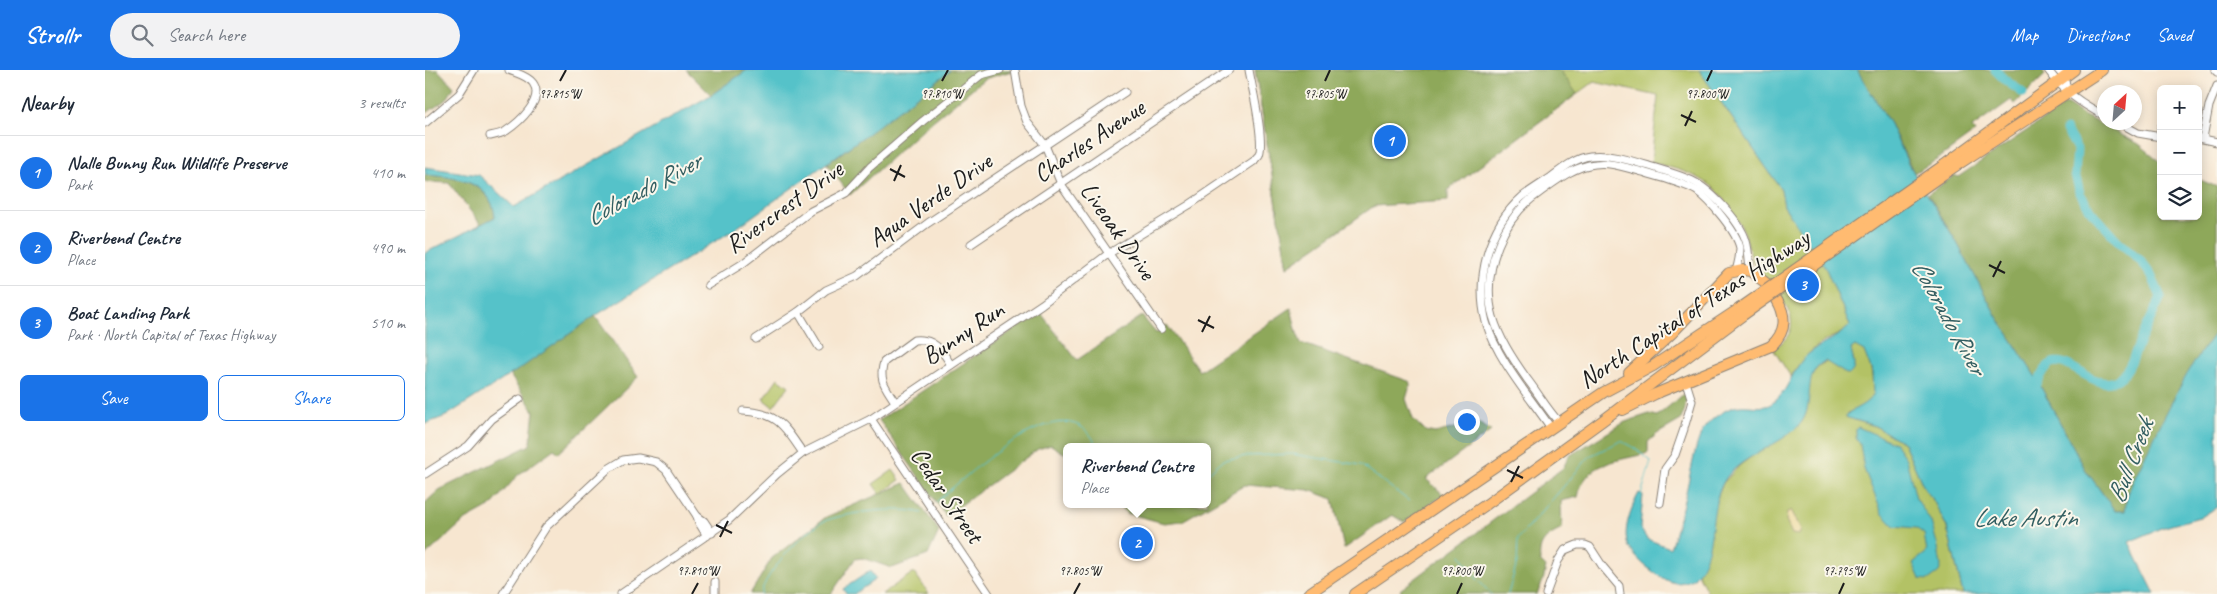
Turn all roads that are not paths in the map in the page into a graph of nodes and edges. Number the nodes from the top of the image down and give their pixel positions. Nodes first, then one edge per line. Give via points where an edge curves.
1 (474, 70) edge
2 (509, 70) edge
3 (1000, 70) edge
4 (1015, 70) edge
5 (1229, 70) edge
6 (1249, 70) edge
7 (2048, 70) edge
8 (2074, 70) edge
9 (2102, 70) edge
10 (2059, 77) edge
11 (2217, 86) edge
12 (1125, 92) dead end
13 (2069, 93) junction
14 (2097, 111) edge
15 (425, 123) edge
16 (2202, 128) edge
17 (2134, 130) edge
18 (2157, 135) edge
19 (491, 136) dead end
20 (2202, 138) edge
21 (2217, 142) edge
22 (1045, 145) junction
23 (1625, 163) junction
24 (1946, 168) junction
25 (1061, 184) junction
26 (971, 244) dead end
27 (1108, 254) junction
28 (1736, 270) junction
29 (1750, 271) junction
30 (1766, 283) dead end
31 (708, 285) dead end
32 (1777, 300) dead end
33 (798, 312) junction
34 (1741, 312) junction
35 (1161, 329) dead end
36 (756, 339) dead end
37 (819, 346) dead end
38 (951, 365) junction
39 (1686, 382) junction
40 (1613, 386) junction
41 (521, 399) dead end
42 (895, 402) junction
43 (743, 411) dead end
44 (871, 418) junction
45 (1603, 421) junction
46 (1555, 425) junction
47 (803, 454) junction
48 (425, 474) edge
49 (1661, 503) dead end
50 (709, 534) junction
51 (715, 582) dead end
52 (503, 594) edge
53 (621, 594) edge
54 (715, 594) edge
55 (989, 594) edge
56 (1308, 594) edge
57 (1355, 594) edge
58 (1546, 594) edge
59 (1620, 594) edge

1 - 15 street via 459,94
2 - 19 street via 533,82 536,95 533,105 522,118 505,132
3 - 31 street, Rivercrest Drive via 981,74 870,167 846,193 811,211 742,264
4 - 22 street, Liveoak Drive via 1027,122
5 - 25 street, Charles Avenue
6 - 27 street, Bunny Run via 1259,130 1259,156 1189,205
7 - 10 street
8 - 10 highway, North Capital of Texas Highway
9 - 13 highway, North Capital of Texas Highway
10 - 13 street
10 - 24 highway, North Capital of Texas Highway
11 - 16 street
12 - 22 street, Aqua Verde Drive
13 - 14 street
13 - 24 highway, North Capital of Texas Highway
17 - 18 street
20 - 21 street
22 - 25 street, Liveoak Drive
22 - 33 street, Aqua Verde Drive via 857,276 826,290
23 - 28 street via 1688,187 1707,200 1739,245
23 - 29 street via 1688,179 1713,196 1746,240
23 - 46 street via 1581,167 1540,188 1513,217 1488,267 1489,304 1504,352
24 - 34 highway, North Capital of Texas Highway, bridge
25 - 26 street, Charles Avenue
25 - 27 street, Liveoak Drive
27 - 35 street, Liveoak Drive
27 - 38 street, Bunny Run via 1042,304
28 - 29 highway
28 - 40 highway via 1723,278 1641,364
29 - 30 highway
32 - 39 highway via 1785,318 1782,334 1771,346
33 - 36 street, Aqua Verde Drive
33 - 37 street
34 - 40 highway, North Capital of Texas Highway via 1653,366
34 - 45 highway, North Capital of Texas Highway
38 - 42 street, Bunny Run
38 - 42 street via 941,348 930,341 914,340 884,362 881,380
39 - 45 highway
39 - 49 street via 1692,400 1675,455 1665,469
40 - 46 highway, North Capital of Texas Highway
41 - 48 street via 492,419 468,446
42 - 44 street, Bunny Run
43 - 47 street via 760,412 775,418
44 - 47 street, Bunny Run
44 - 55 street, Cedar Street
45 - 57 highway, North Capital of Texas Highway
46 - 56 highway, North Capital of Texas Highway
47 - 50 street, Bunny Run
50 - 52 street via 667,470 655,462 638,458 623,460 608,469 546,527
50 - 53 street, Bunny Run
51 - 54 street
58 - 59 street via 1558,561 1565,550 1577,544 1590,547 1619,586

